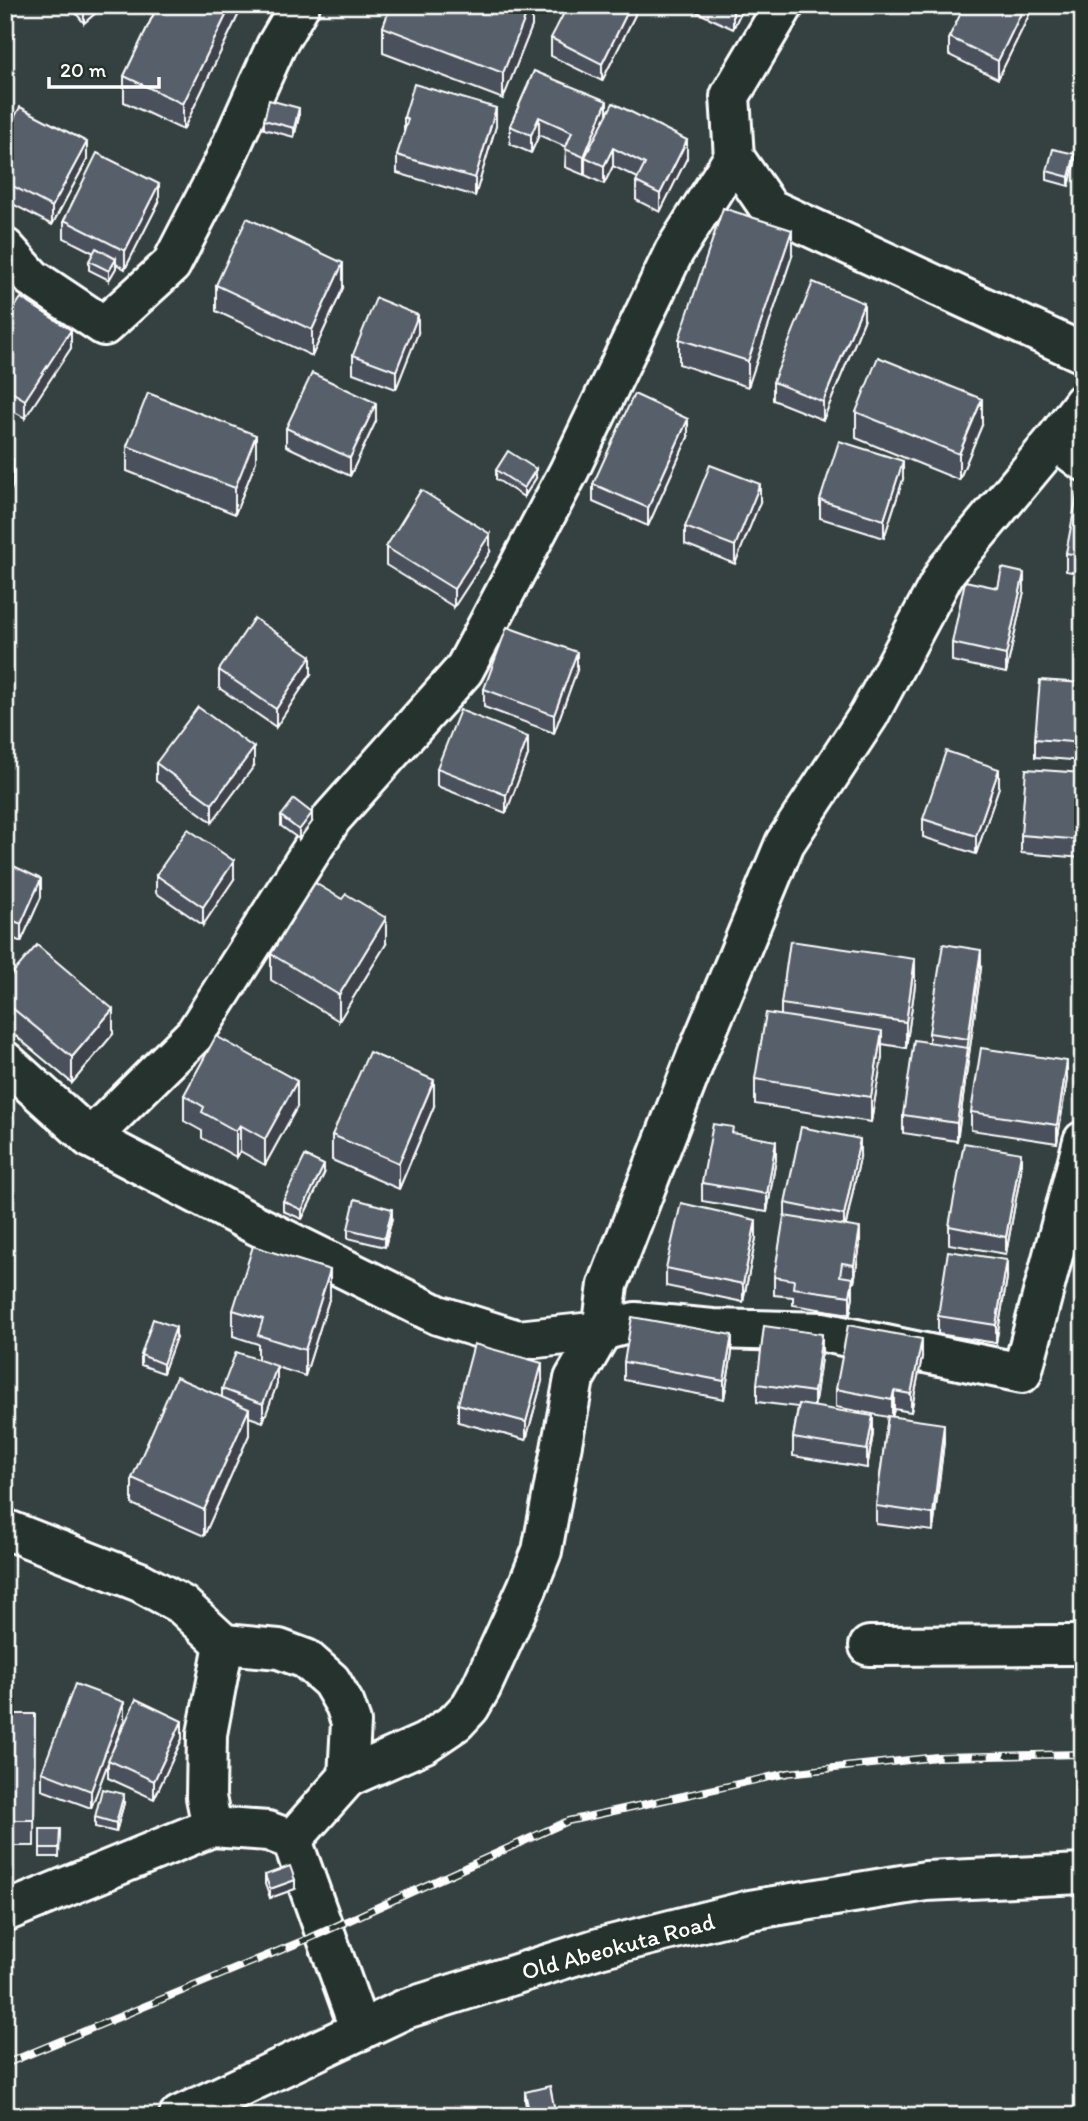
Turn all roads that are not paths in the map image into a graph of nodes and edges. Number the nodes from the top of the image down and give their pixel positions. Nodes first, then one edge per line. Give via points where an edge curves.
1 (300, 5) edge
2 (784, 5) edge
3 (734, 157) junction
4 (5, 248) edge
5 (1083, 353) edge
6 (1083, 403) edge
7 (1069, 451) edge
8 (5, 1061) edge
9 (90, 1138) junction
10 (1083, 1141) edge
11 (602, 1331) junction
12 (5, 1529) edge
13 (224, 1644) junction
14 (1083, 1645) edge
15 (869, 1646) dead end
16 (348, 1777) junction
17 (212, 1827) junction
18 (292, 1840) junction
19 (1083, 1874) edge
20 (5, 1912) edge
21 (360, 2031) junction
22 (179, 2116) edge

1 - 4 main road via 171,265 104,326 32,278
2 - 3 main road via 730,96
3 - 5 main road via 769,208
3 - 9 main road via 674,252 569,471 464,670 332,818 195,1034
6 - 7 main road
7 - 11 main road via 946,571 869,715 785,843 608,1285
8 - 9 main road
9 - 11 main road via 438,1315 518,1340
10 - 11 main road via 1022,1373 823,1332 635,1322
11 - 16 main road via 574,1379 542,1551 481,1688 456,1722 425,1743
12 - 13 main road via 140,1582 182,1605
13 - 16 main road via 279,1649 306,1659 331,1681 351,1722
13 - 17 main road via 207,1734 206,1797
14 - 15 main road
16 - 18 main road
17 - 18 main road via 268,1831
17 - 20 main road
18 - 21 main road
19 - 21 main road, Old Abeokuta Road via 926,1881 750,1910 599,1948 405,2009
21 - 22 main road, Old Abeokuta Road

